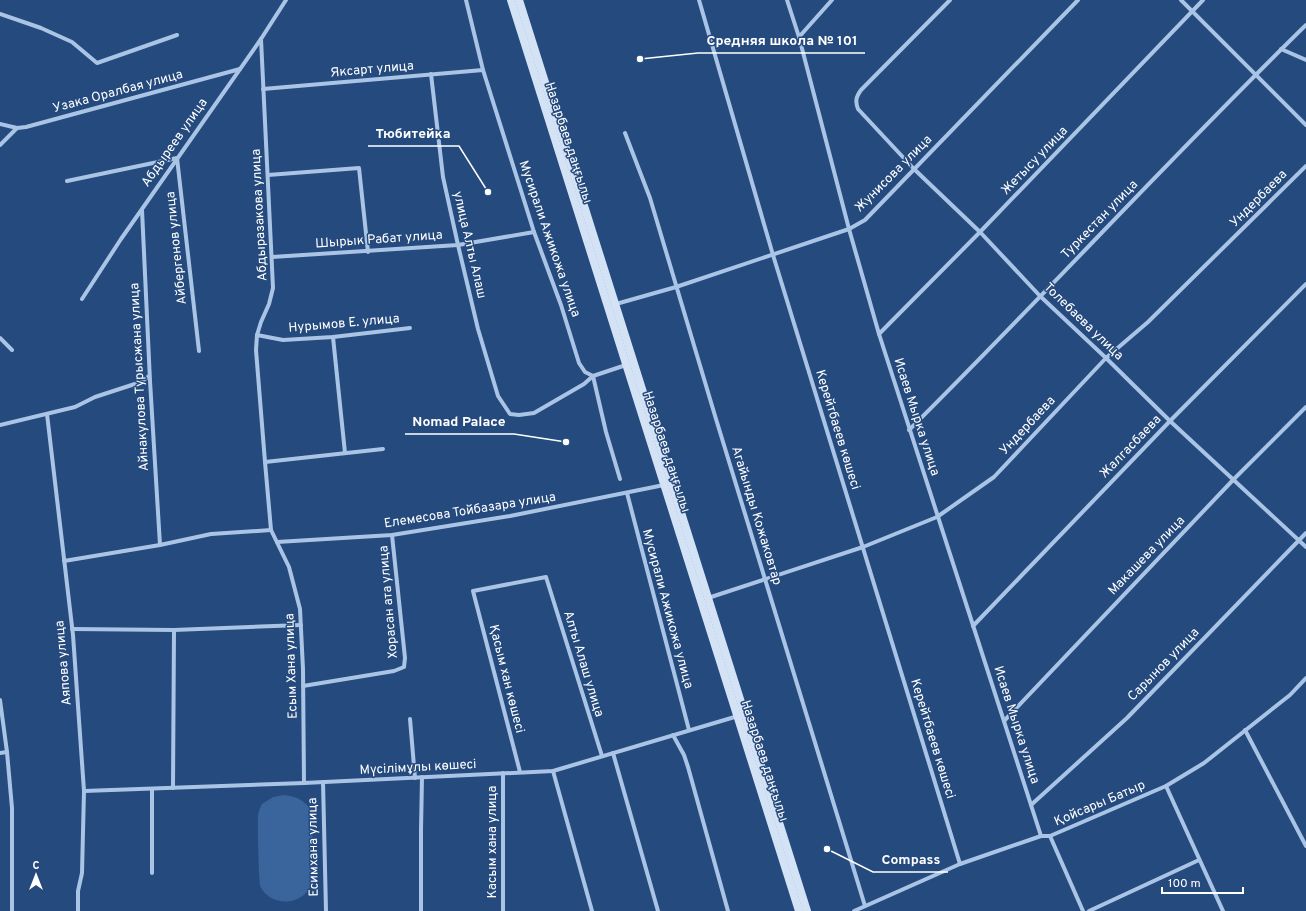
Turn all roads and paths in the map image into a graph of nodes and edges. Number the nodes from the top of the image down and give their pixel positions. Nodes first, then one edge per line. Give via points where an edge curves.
1 (286, 0) edge
2 (466, 0) edge
3 (511, 0) edge
4 (519, 0) edge
5 (699, 0) edge
6 (788, 0) edge
7 (832, 0) edge
8 (950, 0) edge
9 (1078, 0) edge
10 (1181, 0) edge
11 (1203, 0) edge
12 (1193, 11) junction
13 (0, 14) edge
14 (1306, 25) edge
15 (177, 35) dead end
16 (799, 37) junction
17 (261, 39) junction
18 (1281, 49) junction
19 (1306, 60) edge
20 (240, 69) junction
21 (483, 70) junction
22 (431, 74) junction
23 (1256, 74) junction
24 (263, 89) junction
25 (0, 124) edge
26 (1306, 125) edge
27 (17, 128) junction
28 (626, 133) dead end
29 (0, 146) edge
30 (177, 158) junction
31 (1306, 166) edge
32 (914, 169) junction
33 (268, 175) junction
34 (67, 181) dead end
35 (142, 208) junction
36 (849, 229) junction
37 (534, 232) junction
38 (980, 232) junction
39 (458, 245) junction
40 (368, 252) junction
41 (773, 254) junction
42 (272, 257) junction
43 (1306, 284) edge
44 (676, 287) junction
45 (1040, 296) junction
46 (82, 299) dead end
47 (611, 305) junction
48 (410, 328) dead end
49 (879, 334) junction
50 (257, 335) junction
51 (333, 337) junction
52 (0, 338) edge
53 (12, 350) dead end
54 (199, 351) dead end
55 (1106, 358) junction
56 (626, 365) junction
57 (149, 376) junction
58 (593, 376) junction
59 (1306, 407) edge
60 (47, 414) junction
61 (1170, 421) junction
62 (0, 425) edge
63 (909, 430) junction
64 (383, 449) dead end
65 (345, 453) junction
66 (265, 462) junction
67 (620, 479) dead end
68 (1233, 480) junction
69 (664, 485) junction
70 (626, 493) junction
71 (937, 516) junction
72 (271, 530) junction
73 (1306, 532) edge
74 (392, 535) junction
75 (1298, 540) junction
76 (277, 542) junction
77 (160, 545) junction
78 (863, 547) junction
79 (1306, 547) edge
80 (64, 562) junction
81 (765, 579) junction
82 (473, 591) joint
83 (704, 599) junction
84 (301, 625) junction
85 (973, 626) junction
86 (72, 629) junction
87 (174, 630) junction
88 (1306, 678) edge
89 (303, 686) junction
90 (0, 700) edge
91 (740, 715) junction
92 (410, 719) dead end
93 (1004, 721) junction
94 (689, 730) junction
95 (1245, 730) junction
96 (673, 735) junction
97 (7, 752) junction
98 (0, 753) edge
99 (613, 753) junction
100 (602, 756) junction
101 (553, 771) junction
102 (520, 772) junction
103 (503, 773) junction
104 (422, 777) junction
105 (415, 778) junction
106 (323, 782) junction
107 (304, 783) junction
108 (1166, 786) junction
109 (173, 788) junction
110 (152, 789) junction
111 (84, 791) junction
112 (1031, 805) junction
113 (1041, 836) junction
114 (1050, 836) junction
115 (1306, 846) edge
116 (1199, 860) junction
117 (960, 864) junction
118 (152, 873) dead end
119 (865, 906) junction
120 (12, 911) edge
121 (78, 911) edge
122 (326, 911) edge
123 (421, 911) edge
124 (503, 911) edge
125 (592, 911) edge
126 (658, 911) edge
127 (728, 911) edge
128 (799, 911) edge
129 (807, 911) edge
130 (854, 911) edge
131 (1083, 911) edge
132 (1089, 911) edge
133 (1223, 911) edge

1 - 17 street, Абдыреев улица
2 - 21 street, Мусирали Ажикожа улица
3 - 47 main road, Назарбаев даңғылы
4 - 47 main road, Назарбаев даңғылы
5 - 41 street, Керейтбаеев көшесі
6 - 16 street, Исаев Мырка улица
7 - 16 street
8 - 32 street, Толебаева улица via 857,96 858,110
9 - 32 street, Жунисова улица
10 - 12 street
11 - 12 street, Жетысу улица
12 - 23 street
12 - 38 street, Жетысу улица
13 - 15 street via 72,42 97,63
14 - 18 street, Туркестан улица
16 - 36 street, Исаев Мырка улица
17 - 20 street, Абдыреев улица
17 - 24 street, Абдыразакова улица
18 - 19 street
18 - 23 street, Туркестан улица
20 - 27 street, Узака Оралбая улица
20 - 30 street, Абдыреев улица
21 - 22 street, Яксарт улица
21 - 37 street, Мусирали Ажикожа улица
22 - 24 street, Яксарт улица
22 - 39 street, улица Алты Алаш via 443,177
23 - 26 street
23 - 45 street, Туркестан улица
24 - 33 street, Абдыразакова улица
25 - 27 street, Узака Оралбая улица
27 - 29 street
28 - 44 street, Агайынды Кожаковтар via 650,198
30 - 34 street
30 - 35 street, Абдыреев улица
30 - 54 street, Айбергенов улица
31 - 55 street, Ундербаева via 1148,322
32 - 36 street, Жунисова улица via 865,220
32 - 38 street, Толебаева улица
33 - 40 street via 359,168
33 - 42 street, Абдыразакова улица
35 - 46 street, Абдыреев улица
35 - 57 street, Айнакулова Турысжана улица
36 - 41 street, Жунисова улица
36 - 49 street, Исаев Мырка улица
37 - 39 street, Шырык Рабат улица
37 - 58 street, Мусирали Ажикожа улица via 579,363 585,372
38 - 45 street, Толебаева улица
38 - 49 street, Жетысу улица
39 - 40 street, Шырык Рабат улица
39 - 58 street, улица Алты Алаш via 478,329 498,396 510,414 534,413
40 - 42 street, Шырык Рабат улица
41 - 44 street, Жунисова улица
41 - 78 street, Керейтбаеев көшесі
42 - 50 street, Абдыразакова улица via 274,288
43 - 61 street, Жалгасбаева
44 - 47 street, Жунисова улица
44 - 81 street, Агайынды Кожаковтар
45 - 55 street, Толебаева улица
45 - 63 street, Туркестан улица
47 - 56 main road, Назарбаев даңғылы
47 - 83 main road, Назарбаев даңғылы
48 - 51 street, Нурымов Е. улица
49 - 63 street, Исаев Мырка улица
50 - 51 street, Нурымов Е. улица via 283,340
50 - 66 street, Абдыразакова улица
51 - 65 street
52 - 53 street
55 - 61 street, Толебаева улица
55 - 71 street, Ундербаева via 994,477
56 - 58 street
56 - 69 main road, Назарбаев даңғылы
57 - 60 street via 141,382 95,397 75,407
57 - 77 street, Айнакулова Турысжана улица
58 - 67 street
59 - 68 street, Макашева улица
60 - 62 street
60 - 80 street, Аяпова улица
61 - 68 street, Толебаева улица
61 - 85 street, Жалгасбаева
63 - 71 street, Исаев Мырка улица
64 - 65 street
65 - 66 street
66 - 72 street, Абдыразакова улица
68 - 75 street, Толебаева улица
68 - 93 street, Макашева улица
69 - 70 street, Елемесова Тойбазара улица
69 - 83 main road, Назарбаев даңғылы
70 - 74 street, Елемесова Тойбазара улица via 510,516
70 - 94 street, Мусирали Ажикожа улица
71 - 78 street, Ундербаева
71 - 85 street, Исаев Мырка улица
72 - 76 street, Есым Хана улица
72 - 77 street via 212,534
73 - 75 street, Сарынов улица
74 - 76 street, Елемесова Тойбазара улица
74 - 89 street, Хорасан ата улица via 404,667 394,671
75 - 79 street, Толебаева улица
75 - 112 street, Сарынов улица via 1128,718
76 - 84 street, Есым Хана улица via 289,567 300,609
77 - 80 street
78 - 81 street, Ундербаева
78 - 117 street, Керейтбаеев көшесі
80 - 86 street, Аяпова улица
81 - 83 street, Ундербаева
81 - 119 street, Агайынды Кожаковтар
82 - 100 street, Алты Алаш улица via 546,577
82 - 102 street, Қасым хан көшесі
83 - 91 main road, Назарбаев даңғылы
84 - 87 street
84 - 89 street, Есым Хана улица
85 - 93 street, Исаев Мырка улица
86 - 87 street
86 - 111 street, Аяпова улица
87 - 109 street
88 - 95 street, Қойсары Батыр via 1290,695
89 - 107 street, Есым Хана улица
90 - 97 street
91 - 94 street, Мүсілімұлы көшесі
91 - 128 main road, Назарбаев даңғылы
91 - 129 main road, Назарбаев даңғылы
92 - 105 street
93 - 112 street, Исаев Мырка улица
94 - 96 street, Мүсілімұлы көшесі
95 - 108 street, Қойсары Батыр via 1204,762
95 - 115 street
96 - 99 street, Мүсілімұлы көшесі
96 - 127 street via 688,767
97 - 98 street
97 - 120 street via 12,808
99 - 100 street, Мүсілімұлы көшесі
99 - 126 street
100 - 101 street, Мүсілімұлы көшесі
101 - 102 street, Мүсілімұлы көшесі
101 - 125 street
102 - 103 street, Мүсілімұлы көшесі
103 - 104 street, Мүсілімұлы көшесі
103 - 124 street, Касым хана улица
104 - 105 street, Мүсілімұлы көшесі
104 - 123 street
105 - 106 street, Мүсілімұлы көшесі
106 - 107 street, Мүсілімұлы көшесі
106 - 122 street, Есимхана улица
107 - 109 street, Мүсілімұлы көшесі
108 - 114 street, Қойсары Батыр
108 - 116 street
109 - 110 street, Мүсілімұлы көшесі
110 - 111 street, Мүсілімұлы көшесі
110 - 118 street
111 - 121 street, Аяпова улица via 82,873 78,891
112 - 113 street, Исаев Мырка улица
113 - 114 street, Қойсары Батыр
113 - 117 street, Қойсары Батыр
114 - 131 street
116 - 132 street
116 - 133 street
117 - 119 street, Қойсары Батыр
119 - 130 street, Қойсары Батыр

